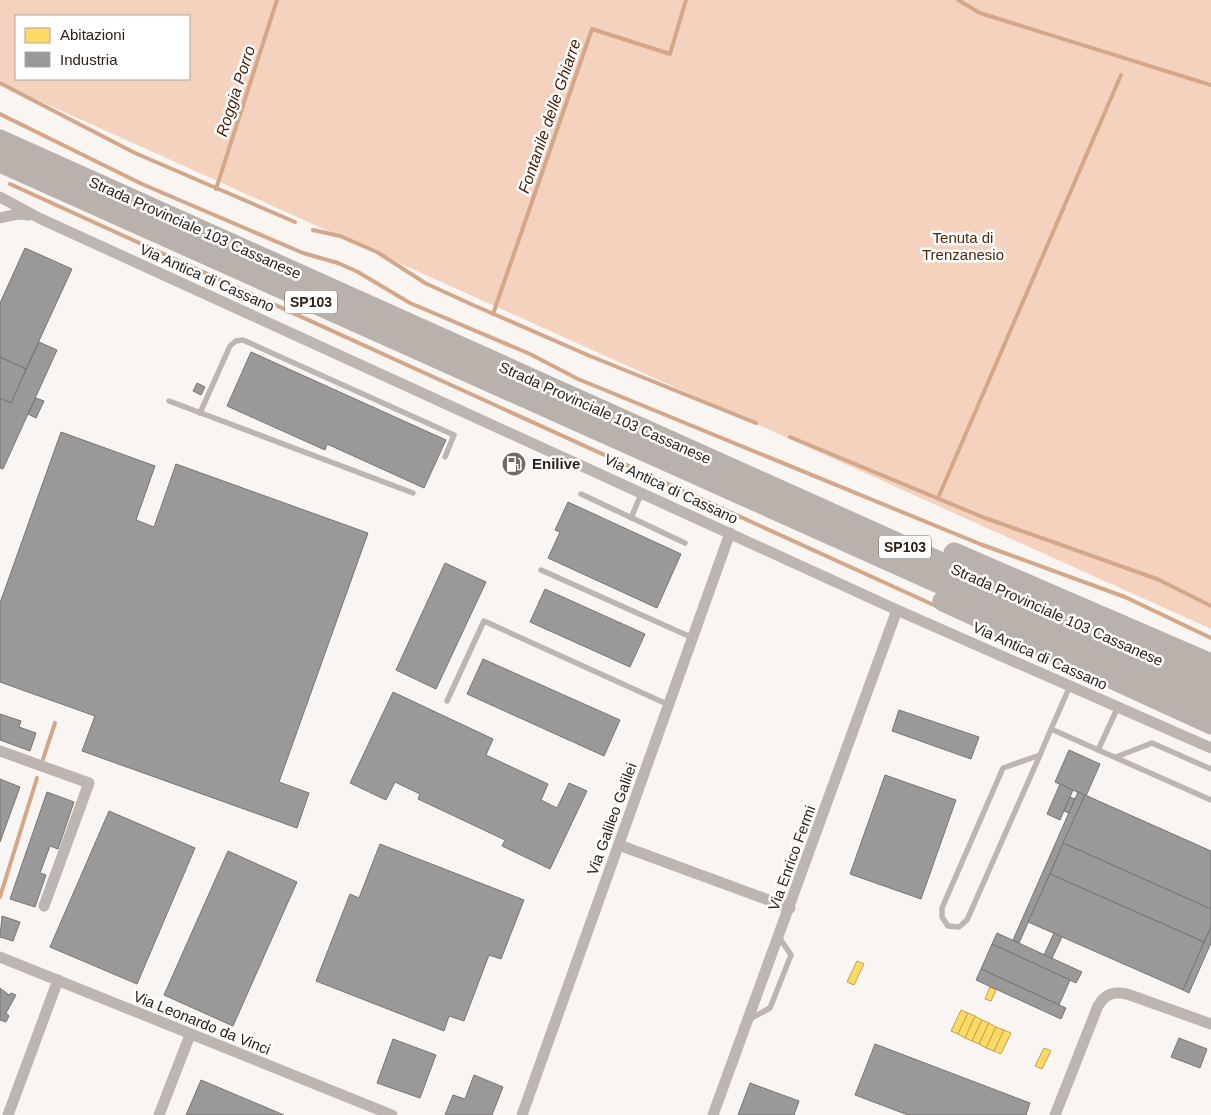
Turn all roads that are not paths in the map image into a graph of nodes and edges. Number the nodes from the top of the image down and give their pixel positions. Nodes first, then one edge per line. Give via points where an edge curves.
1 (0, 140) edge
2 (0, 162) edge
3 (0, 197) edge
4 (0, 214) edge
5 (0, 218) edge
6 (38, 218) junction
7 (169, 401) dead end
8 (600, 410) junction
9 (200, 412) junction
10 (622, 442) junction
11 (445, 457) dead end
12 (642, 492) junction
13 (413, 493) dead end
14 (581, 494) dead end
15 (631, 518) junction
16 (730, 533) junction
17 (685, 543) dead end
18 (541, 570) dead end
19 (897, 610) junction
20 (693, 638) junction
21 (1211, 664) edge
22 (1211, 684) edge
23 (1070, 686) junction
24 (447, 701) dead end
25 (669, 705) junction
26 (1211, 705) edge
27 (1118, 707) junction
28 (1211, 724) edge
29 (1051, 728) junction
30 (1211, 748) edge
31 (1098, 750) junction
32 (0, 751) edge
33 (1040, 755) junction
34 (1116, 757) junction
35 (1211, 769) edge
36 (1211, 800) edge
37 (619, 845) junction
38 (44, 906) dead end
39 (790, 908) junction
40 (779, 937) junction
41 (0, 958) edge
42 (58, 980) junction
43 (748, 1020) junction
44 (1211, 1024) edge
45 (190, 1035) junction
46 (8, 1115) edge
47 (159, 1115) edge
48 (392, 1115) edge
49 (522, 1115) edge
50 (713, 1115) edge
51 (1055, 1115) edge

1 - 8 highway, Strada Provinciale 103 Cassanese / SP103
2 - 10 highway, Strada Provinciale 103 Cassanese / SP103
3 - 4 street
3 - 6 street
5 - 6 street via 18,214
6 - 12 street, Via Antica di Cassano
7 - 9 lane
8 - 21 highway, SP103 via 767,475
8 - 22 highway, Strada Provinciale 103 Cassanese / SP103
9 - 11 lane via 230,346 243,340 454,435
9 - 13 lane
10 - 26 highway, Strada Provinciale 103 Cassanese / SP103
10 - 28 highway, SP103 via 696,483
12 - 15 lane
12 - 16 street, Via Antica di Cassano
14 - 15 lane
15 - 17 lane
16 - 19 street, Via Antica di Cassano
16 - 20 street, Via Galileo Galilei
18 - 20 lane
19 - 23 street, Via Antica di Cassano
19 - 39 street, Via Enrico Fermi
20 - 25 street, Via Galileo Galilei
23 - 27 street, Via Antica di Cassano
23 - 29 lane
24 - 25 lane via 484,621
25 - 37 street, Via Galileo Galilei
27 - 30 street, Via Antica di Cassano
27 - 31 lane
29 - 31 lane
29 - 33 lane
31 - 34 lane
32 - 38 street via 89,783
33 - 33 lane via 1003,768 942,908 942,917 948,926 959,927 967,920
34 - 35 lane via 1152,743
34 - 36 lane
37 - 39 street
37 - 49 street, Via Galileo Galilei
39 - 40 street, Via Enrico Fermi
40 - 43 street, Via Enrico Fermi
40 - 43 lane via 791,956 770,1008
41 - 42 street, Via Leonardo da Vinci
42 - 45 street, Via Leonardo da Vinci
42 - 46 street
43 - 50 street, Via Enrico Fermi
44 - 51 street via 1127,994 1109,994 1098,1006
45 - 47 street
45 - 48 street, Via Leonardo da Vinci

